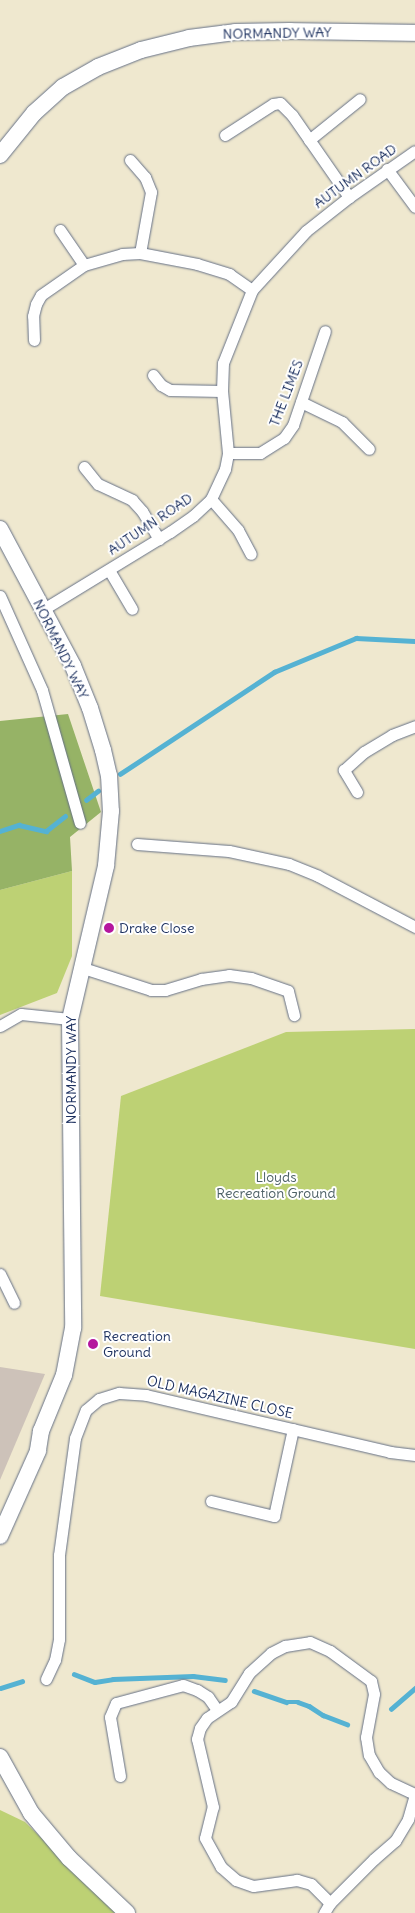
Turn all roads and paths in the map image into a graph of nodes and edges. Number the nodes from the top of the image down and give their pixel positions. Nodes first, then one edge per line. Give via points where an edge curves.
1 (415, 33) edge
2 (360, 99) dead end
3 (226, 135) dead end
4 (310, 140) junction
5 (415, 151) edge
6 (0, 155) edge
7 (130, 160) dead end
8 (388, 169) junction
9 (349, 197) junction
10 (415, 206) edge
11 (60, 230) dead end
12 (140, 254) junction
13 (84, 265) junction
14 (252, 290) junction
15 (325, 331) dead end
16 (34, 340) dead end
17 (153, 375) dead end
18 (222, 391) junction
19 (301, 402) junction
20 (369, 449) dead end
21 (228, 453) junction
22 (84, 467) dead end
23 (211, 499) junction
24 (0, 529) edge
25 (159, 539) junction
26 (251, 554) dead end
27 (109, 570) junction
28 (0, 596) edge
29 (132, 609) dead end
30 (42, 610) junction
31 (415, 726) edge
32 (357, 792) dead end
33 (80, 823) dead end
34 (137, 844) dead end
35 (415, 927) edge
36 (80, 967) junction
37 (294, 1015) dead end
38 (70, 1019) junction
39 (0, 1026) edge
40 (0, 1274) edge
41 (14, 1303) dead end
42 (293, 1428) junction
43 (415, 1455) edge
44 (211, 1500) dead end
45 (0, 1536) edge
46 (46, 1679) dead end
47 (217, 1710) junction
48 (0, 1757) edge
49 (120, 1776) dead end
50 (415, 1794) edge
51 (327, 1908) edge
52 (127, 1913) edge

1 - 6 street, NORMANDY WAY via 235,32 189,38 141,50 98,67 63,87 34,113
2 - 4 street
3 - 4 street via 273,104 280,103
4 - 9 street
5 - 8 street, AUTUMN ROAD
7 - 12 street via 145,177 151,192
8 - 9 street, AUTUMN ROAD
8 - 10 street
9 - 14 street, AUTUMN ROAD via 306,231
11 - 13 street
12 - 13 street via 122,254
12 - 14 street via 197,264 229,274
13 - 16 street via 42,295 33,316
14 - 18 street, AUTUMN ROAD via 223,363
15 - 19 street, THE LIMES
17 - 18 street via 170,390
18 - 21 street, AUTUMN ROAD
19 - 20 street via 342,422
19 - 21 street, THE LIMES via 293,425 272,447 260,453
21 - 23 street, AUTUMN ROAD via 225,469
22 - 25 street via 98,484 132,500
23 - 25 street, AUTUMN ROAD via 194,516
23 - 26 street via 238,530
24 - 30 street, NORMANDY WAY
25 - 27 street, AUTUMN ROAD
27 - 29 street
27 - 30 street, AUTUMN ROAD
28 - 33 street via 42,690
30 - 36 street, NORMANDY WAY via 90,708 103,750 111,793 111,832 106,866
31 - 32 street via 364,752 344,770
34 - 35 street via 229,851 289,864
36 - 37 street via 151,990 229,975 251,978 288,991
36 - 38 street, NORMANDY WAY
38 - 39 street via 21,1014
38 - 45 street, NORMANDY WAY via 74,1328 64,1375 41,1431 38,1451
40 - 41 street
42 - 43 street, OLD MAGAZINE CLOSE
42 - 44 street via 274,1516
42 - 46 street, OLD MAGAZINE CLOSE via 146,1394 107,1395 92,1404 82,1418 75,1438 59,1555 57,1651
47 - 49 street via 208,1697 184,1685 116,1703 110,1717
47 - 50 street via 231,1702 249,1674 271,1653 286,1646 310,1642 334,1653 371,1681 374,1694 366,1737 369,1755 379,1772 391,1783
47 - 51 street via 200,1728 197,1739 213,1807 205,1838 212,1853 221,1867 236,1880 253,1886 297,1880 311,1884
48 - 52 street via 31,1814 69,1858
50 - 51 street via 408,1819 395,1841

